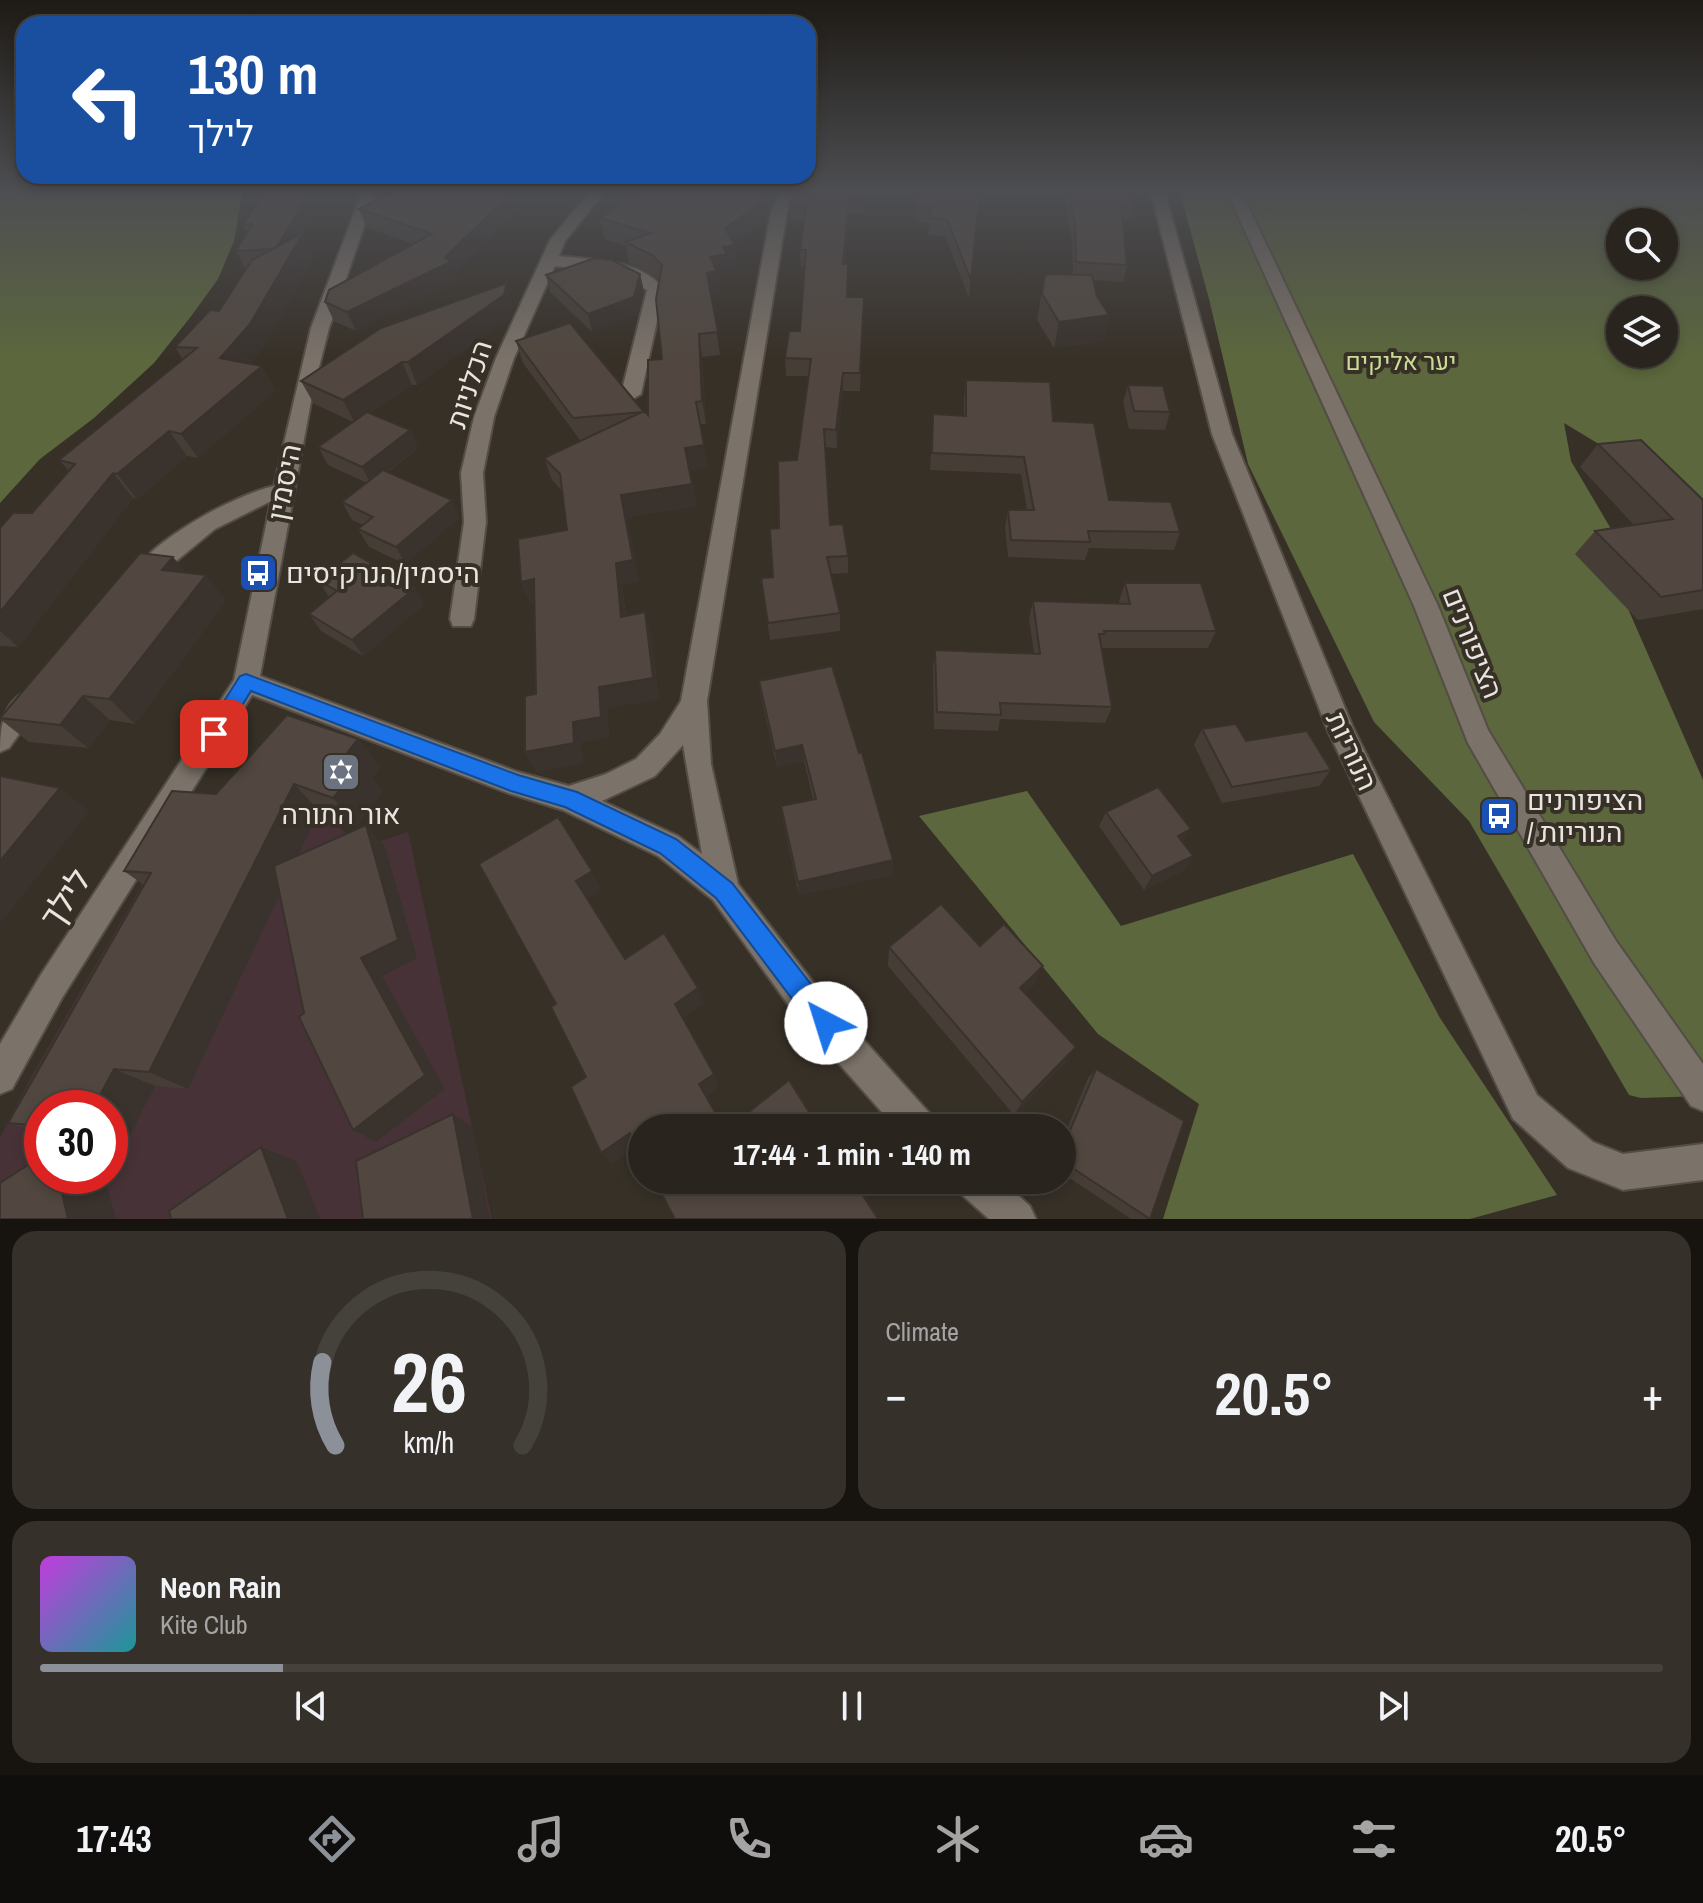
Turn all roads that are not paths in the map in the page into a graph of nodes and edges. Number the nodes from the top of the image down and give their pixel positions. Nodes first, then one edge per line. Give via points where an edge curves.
1 (350, 246) edge
2 (555, 246) edge
3 (773, 246) edge
4 (1172, 246) edge
5 (1259, 246) edge
6 (549, 260) junction
7 (631, 394) edge
8 (282, 491) junction
9 (130, 588) edge
10 (462, 619) dead end
11 (45, 682) edge
12 (246, 682) junction
13 (694, 701) junction
14 (0, 740) edge
15 (569, 799) junction
16 (724, 890) junction
17 (0, 1077) edge
18 (1703, 1094) edge
19 (907, 1114) edge
20 (1703, 1162) edge
21 (989, 1194) edge
22 (1017, 1219) edge

1 - 8 street, היסמין via 320,328
2 - 6 street, הכלניות
3 - 13 street
4 - 20 street, הנוריות via 1222,434 1313,663 1341,731 1525,1107 1581,1155 1623,1172
5 - 18 street, הציפורנים via 1426,606 1477,735 1605,952
6 - 7 street via 634,275 656,289
6 - 10 street, הכלניות via 484,417 472,473 475,522
8 - 9 street via 240,501 219,514
8 - 12 street, היסמין
11 - 14 street
12 - 15 street
12 - 17 street, לילך via 51,987
13 - 15 street via 671,745 648,766 622,783
13 - 16 street via 697,764
15 - 16 street via 668,846
16 - 19 street via 807,1002
21 - 22 street

